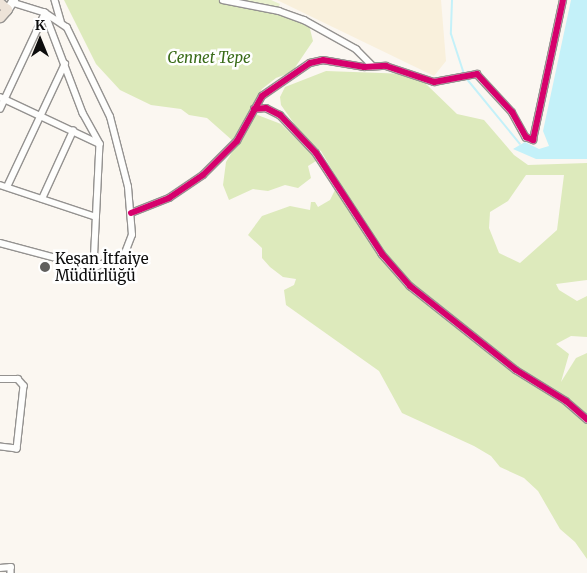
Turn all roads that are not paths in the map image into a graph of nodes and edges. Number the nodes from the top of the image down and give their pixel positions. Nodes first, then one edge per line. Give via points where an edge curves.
1 (55, 0) edge
2 (223, 0) edge
3 (563, 0) edge
4 (4, 7) edge
5 (45, 13) junction
6 (61, 21) junction
7 (66, 64) junction
8 (373, 66) junction
9 (2, 98) edge
10 (0, 109) edge
11 (254, 109) junction
12 (38, 116) junction
13 (73, 131) junction
14 (100, 144) junction
15 (0, 185) edge
16 (7, 188) junction
17 (42, 199) junction
18 (131, 213) junction
19 (96, 216) junction
20 (0, 243) edge
21 (94, 268) junction
22 (0, 378) edge
23 (587, 419) edge
24 (0, 447) edge
25 (0, 568) edge
26 (11, 573) edge

1 - 6 street
2 - 8 street via 279,11 304,20 356,49
3 - 8 street via 536,139 526,137 512,112 483,77 468,74 439,82 405,70
4 - 5 street
5 - 6 street
5 - 7 street
5 - 9 street
6 - 18 street via 108,111 124,170
7 - 12 street
7 - 14 street via 83,113
8 - 11 street via 333,60 314,62 266,93
9 - 10 street
9 - 12 street
11 - 18 street via 237,142 210,169 169,198
11 - 23 street via 266,108 280,115 316,153 382,254 410,286 516,370 566,401
12 - 13 street
12 - 16 street
13 - 14 street
13 - 17 street
14 - 19 street
15 - 16 street
16 - 17 street
17 - 19 street
18 - 21 street via 128,249 122,256
19 - 21 street
20 - 21 street
22 - 24 street via 20,380 24,388 17,449
25 - 26 street via 11,567

